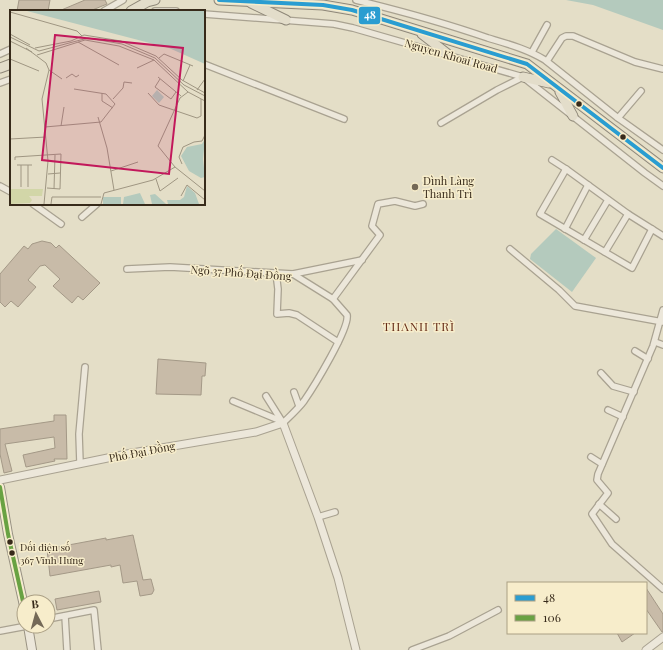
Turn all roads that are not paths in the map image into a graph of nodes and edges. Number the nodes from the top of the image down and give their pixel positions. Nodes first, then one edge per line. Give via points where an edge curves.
1 (122, 0) edge
2 (219, 0) edge
3 (356, 0) edge
4 (150, 1) edge
5 (248, 2) junction
6 (106, 10) edge
7 (133, 10) edge
8 (205, 14) edge
9 (286, 20) junction
10 (547, 25) dead end
11 (416, 30) junction
12 (10, 49) edge
13 (532, 52) junction
14 (0, 54) edge
15 (449, 55) junction
16 (547, 61) junction
17 (10, 64) edge
18 (205, 64) edge
19 (0, 68) edge
20 (663, 69) edge
21 (523, 77) junction
22 (10, 79) edge
23 (0, 83) edge
24 (555, 86) junction
25 (641, 91) dead end
26 (573, 116) junction
27 (618, 118) junction
28 (344, 119) dead end
29 (441, 123) dead end
30 (663, 150) edge
31 (552, 160) dead end
32 (660, 166) edge
33 (566, 169) junction
34 (663, 173) edge
35 (588, 185) junction
36 (0, 186) edge
37 (663, 186) edge
38 (10, 191) edge
39 (608, 200) junction
40 (423, 204) dead end
41 (34, 205) edge
42 (96, 205) edge
43 (628, 214) junction
44 (82, 218) dead end
45 (61, 224) dead end
46 (565, 229) junction
47 (652, 229) junction
48 (663, 236) edge
49 (584, 240) junction
50 (510, 249) dead end
51 (605, 252) junction
52 (362, 260) junction
53 (127, 269) dead end
54 (276, 273) junction
55 (293, 274) junction
56 (333, 299) junction
57 (663, 310) edge
58 (662, 322) edge
59 (338, 342) junction
60 (655, 342) junction
61 (663, 345) edge
62 (635, 351) dead end
63 (648, 359) junction
64 (85, 367) dead end
65 (601, 373) dead end
66 (294, 392) dead end
67 (634, 392) junction
68 (266, 396) dead end
69 (233, 401) dead end
70 (299, 406) junction
71 (608, 410) dead end
72 (623, 416) junction
73 (282, 422) junction
74 (592, 457) dead end
75 (80, 463) junction
76 (602, 464) junction
77 (0, 480) edge
78 (0, 487) edge
79 (599, 504) junction
80 (335, 512) dead end
81 (318, 517) junction
82 (616, 519) dead end
83 (4, 529) edge
84 (662, 587) edge
85 (21, 594) edge
86 (498, 610) dead end
87 (64, 616) junction
88 (56, 618) edge
89 (16, 628) edge
90 (0, 631) edge
91 (29, 634) edge
92 (663, 636) edge
93 (32, 650) edge
94 (68, 650) edge
95 (98, 650) edge
96 (356, 650) edge
97 (412, 650) edge
98 (646, 650) edge

1 - 6 street
2 - 5 main road, Nguyen Khoai Road
3 - 13 street via 475,33
4 - 7 main road
5 - 9 main road
5 - 11 main road, Nguyen Khoai Road via 323,5 352,10
8 - 9 street, Nguyen Khoai Road
9 - 15 street, Nguyen Khoai Road via 353,28
10 - 13 street
11 - 15 main road
11 - 24 main road, Nguyen Khoai Road via 527,64
12 - 14 street
13 - 16 street
15 - 21 street, Nguyen Khoai Road
16 - 20 street via 562,38 573,36 635,62
16 - 27 street
17 - 19 main road
18 - 28 street
21 - 24 main road
21 - 26 street, Nguyen Khoai Road
21 - 29 street
22 - 23 street
24 - 26 main road
24 - 32 main road, Nguyen Khoai Road
25 - 27 street
26 - 37 street, Nguyen Khoai Road
27 - 30 street
31 - 33 street
32 - 34 main road, Nguyen Khoai Road
33 - 35 street
33 - 46 street via 540,214
35 - 39 street
35 - 46 street
36 - 38 street
39 - 43 street
39 - 49 street
40 - 52 street via 415,206 395,201 378,204 372,226 380,235
41 - 45 street
42 - 44 street
43 - 47 street
43 - 51 street
46 - 49 street
47 - 48 street
47 - 51 street via 632,268
49 - 51 street
50 - 58 street via 575,306
52 - 55 street
52 - 56 street
53 - 54 street, Ngõ 37 Phố Đại Đồng via 170,267
54 - 55 street, Ngõ 37 Phố Đại Đồng
54 - 59 street via 276,314 297,315
55 - 56 street, Ngõ 37 Phố Đại Đồng
56 - 59 street, Ngõ 37 Phố Đại Đồng via 348,319
57 - 58 street
58 - 60 street
59 - 70 street, Ngõ 37 Phố Đại Đồng via 315,384
60 - 61 street
60 - 63 street
62 - 63 street
63 - 67 street
64 - 75 street via 79,434
65 - 67 street via 613,386
66 - 70 street
67 - 72 street
68 - 73 street
69 - 73 street
70 - 73 street, Ngõ 37 Phố Đại Đồng
71 - 72 street
72 - 76 street
73 - 75 street, Phố Đại Đồng via 256,432
73 - 81 street
74 - 76 street
75 - 77 street, Phố Đại Đồng
76 - 79 street via 597,480 608,494
78 - 83 main road
79 - 82 street
79 - 84 street via 592,514 612,544
80 - 81 street
81 - 96 street via 338,578
83 - 85 main road
86 - 97 street via 449,636
87 - 88 street
87 - 94 street
87 - 95 street via 94,610
89 - 90 street
91 - 93 main road
92 - 98 street

